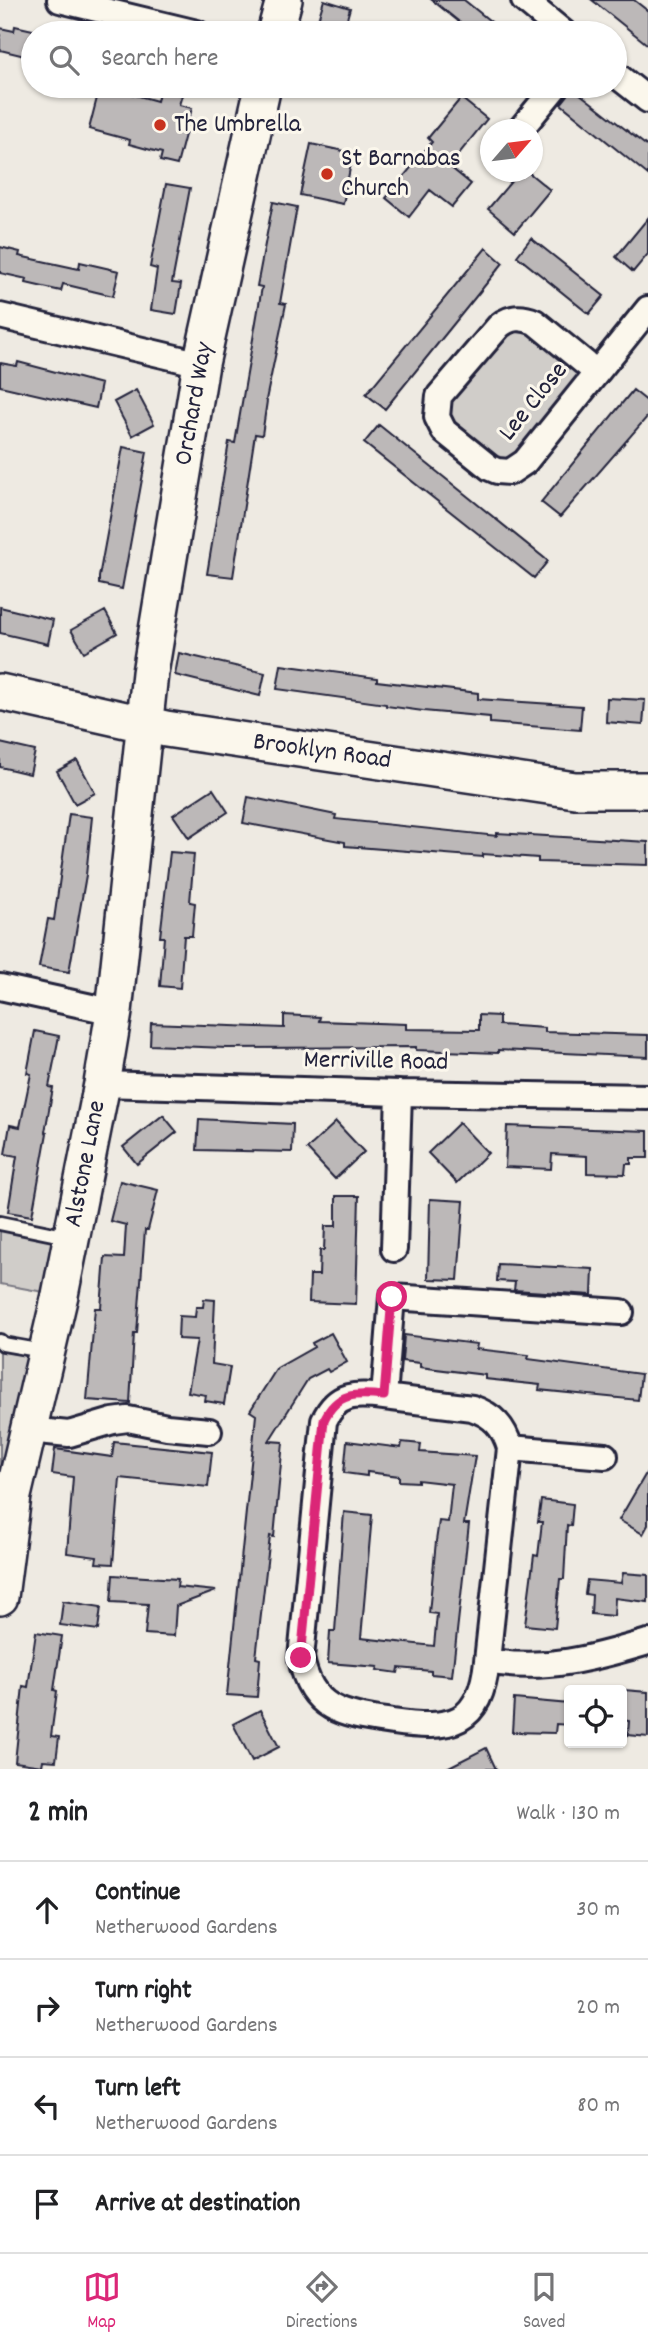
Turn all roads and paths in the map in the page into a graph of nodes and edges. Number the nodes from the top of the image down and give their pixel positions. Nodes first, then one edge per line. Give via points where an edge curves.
1 (60, 0) edge
2 (284, 0) edge
3 (524, 0) edge
4 (147, 21) edge
5 (278, 21) edge
6 (549, 21) edge
7 (627, 83) edge
8 (260, 98) edge
9 (546, 98) edge
10 (648, 100) edge
11 (529, 119) edge
12 (648, 309) edge
13 (0, 316) edge
14 (201, 363) junction
15 (596, 372) junction
16 (0, 692) edge
17 (145, 725) junction
18 (648, 790) edge
19 (0, 987) edge
20 (114, 1012) junction
21 (102, 1084) junction
22 (400, 1093) junction
23 (648, 1097) edge
24 (0, 1223) edge
25 (72, 1237) junction
26 (394, 1248) dead end
27 (621, 1312) dead end
28 (0, 1341) edge
29 (47, 1352) junction
30 (384, 1396) junction
31 (28, 1430) junction
32 (209, 1431) dead end
33 (510, 1448) junction
34 (605, 1456) dead end
35 (1, 1574) edge
36 (648, 1642) edge
37 (487, 1661) junction

1 - 4 street
2 - 5 street
3 - 6 street
7 - 10 street
8 - 14 street, Orchard Way
9 - 11 street
12 - 15 street, Lee Close
13 - 14 street
14 - 17 street, Orchard Way
15 - 15 street, Lee Close via 535,322 511,319 499,326 439,396 437,417 444,431 490,468 510,472 525,462
16 - 17 street, Brooklyn Road
17 - 18 street, Brooklyn Road via 575,790
17 - 20 street, Alstone Lane
19 - 20 street
20 - 21 street, Alstone Lane
21 - 22 street, Merriville Road
21 - 25 street, Alstone Lane
22 - 23 street, Merriville Road
22 - 26 street
24 - 25 lane
25 - 29 street, Alstone Lane
27 - 30 street via 392,1297
28 - 29 lane
29 - 31 street, Alstone Lane
30 - 33 street via 483,1412 501,1427
30 - 37 street via 345,1398 330,1408 324,1420 303,1671 316,1694 345,1714 427,1727 459,1719 476,1703
31 - 32 street via 69,1434 128,1419
31 - 35 street, Alstone Lane
33 - 34 street
33 - 37 street
36 - 37 street via 556,1664 514,1666

